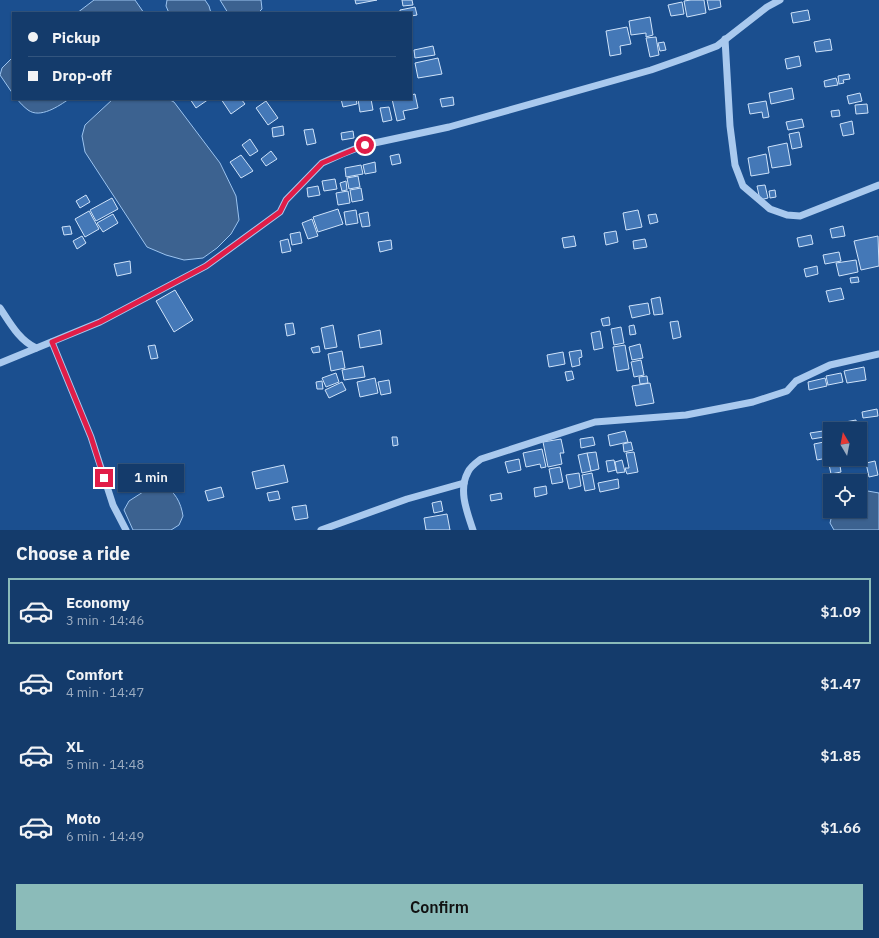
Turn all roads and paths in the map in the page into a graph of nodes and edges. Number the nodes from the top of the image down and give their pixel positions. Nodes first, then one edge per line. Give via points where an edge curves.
1 (780, 0) edge
2 (725, 39) junction
3 (879, 184) edge
4 (0, 308) edge
5 (52, 342) junction
6 (36, 348) junction
7 (879, 354) edge
8 (0, 363) edge
9 (464, 483) junction
10 (126, 530) edge
11 (321, 530) edge
12 (473, 530) edge

1 - 2 street
2 - 3 street via 730,126 735,165 743,186 770,209 800,216
2 - 5 street via 717,46 651,70 448,128 365,145 322,163 286,200 280,212 206,266 100,322
4 - 6 street via 21,338
5 - 6 street
5 - 10 street via 91,437 113,505
6 - 8 street
7 - 9 street via 830,365 796,381 787,390 753,402 686,414 595,422 481,459 468,470
9 - 11 street via 407,499
9 - 12 street via 466,507

